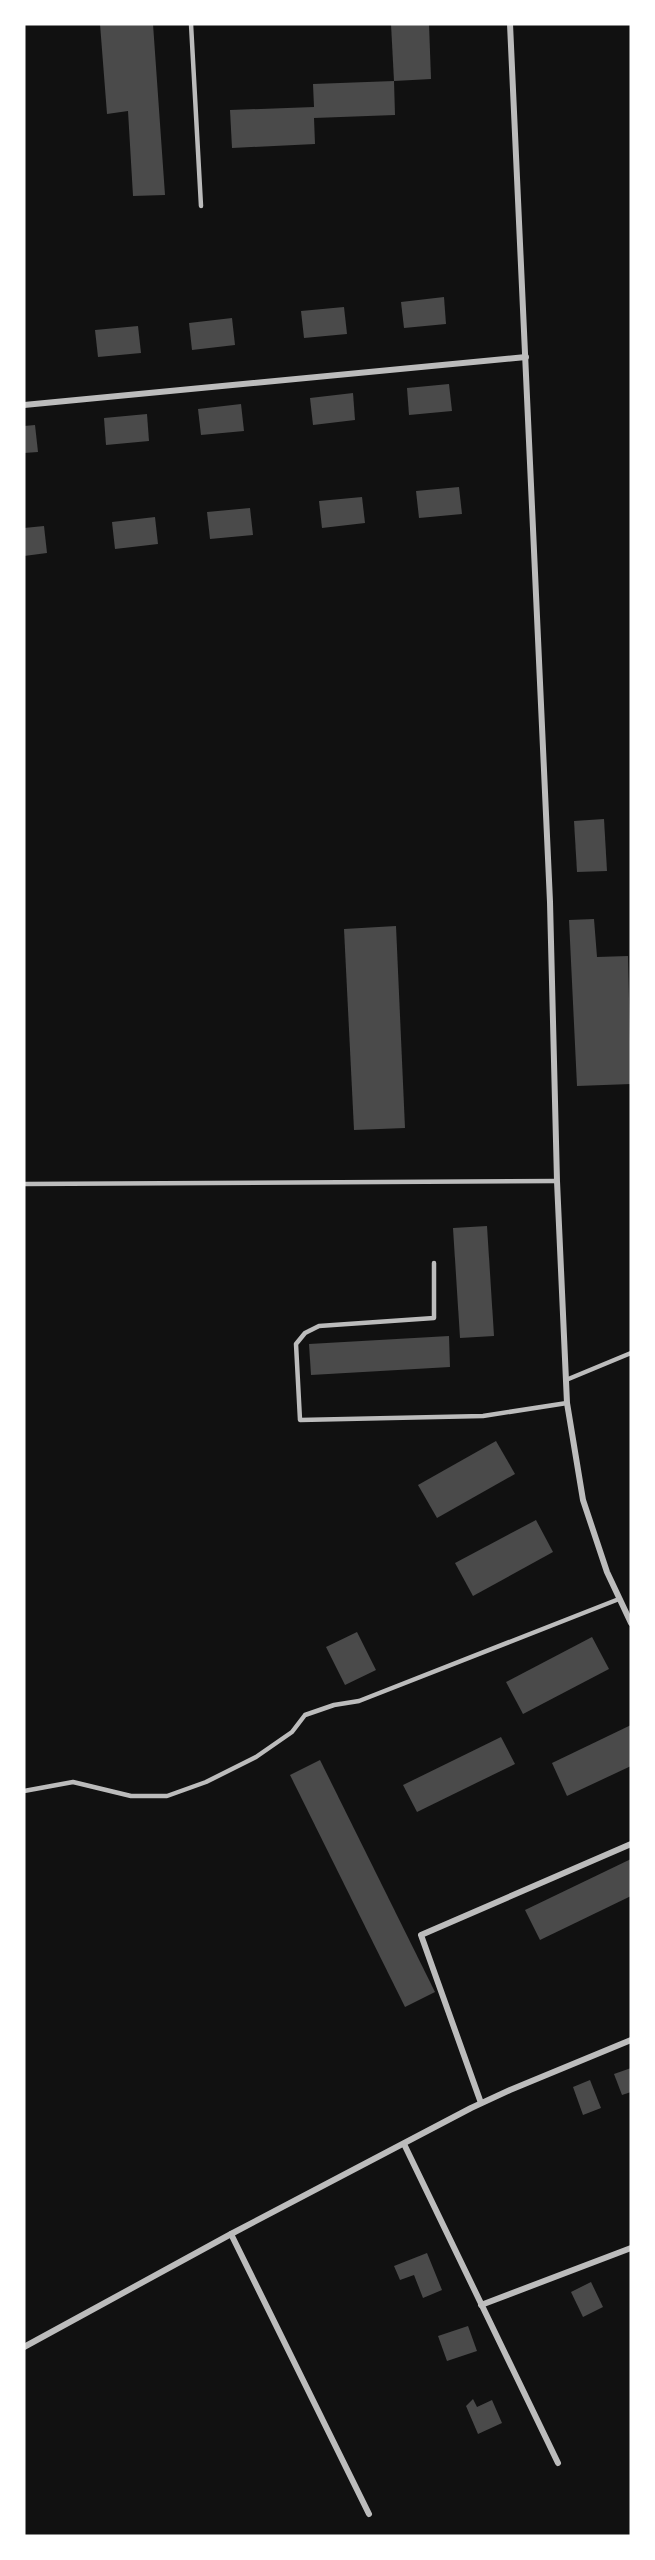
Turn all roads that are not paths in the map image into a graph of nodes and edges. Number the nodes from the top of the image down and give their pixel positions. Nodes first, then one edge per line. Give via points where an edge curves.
1 (191, 24) edge
2 (510, 24) edge
3 (201, 206) dead end
4 (526, 357) junction
5 (24, 405) edge
6 (557, 1180) junction
7 (24, 1184) edge
8 (434, 1263) dead end
9 (631, 1353) edge
10 (566, 1380) junction
11 (567, 1403) junction
12 (619, 1599) junction
13 (631, 1623) edge
14 (24, 1791) edge
15 (631, 1844) edge
16 (631, 2040) edge
17 (481, 2103) junction
18 (404, 2144) junction
19 (231, 2234) junction
20 (631, 2248) edge
21 (481, 2305) junction
22 (24, 2347) edge
23 (558, 2463) dead end
24 (369, 2514) dead end

1 - 3 lane
2 - 4 street
4 - 5 street
4 - 6 street via 550,890
6 - 7 lane
6 - 10 street
8 - 11 lane via 434,1318 319,1326 304,1333 296,1344 300,1420 483,1416
9 - 10 lane
10 - 11 street
11 - 12 street via 583,1500
12 - 13 street
12 - 14 lane via 359,1701 305,1715 292,1732 256,1757 206,1782 166,1796 131,1796 73,1782
15 - 17 street via 421,1935
16 - 17 street
17 - 18 street
18 - 19 street
18 - 21 street
19 - 22 street
19 - 24 street
20 - 21 street
21 - 23 street

